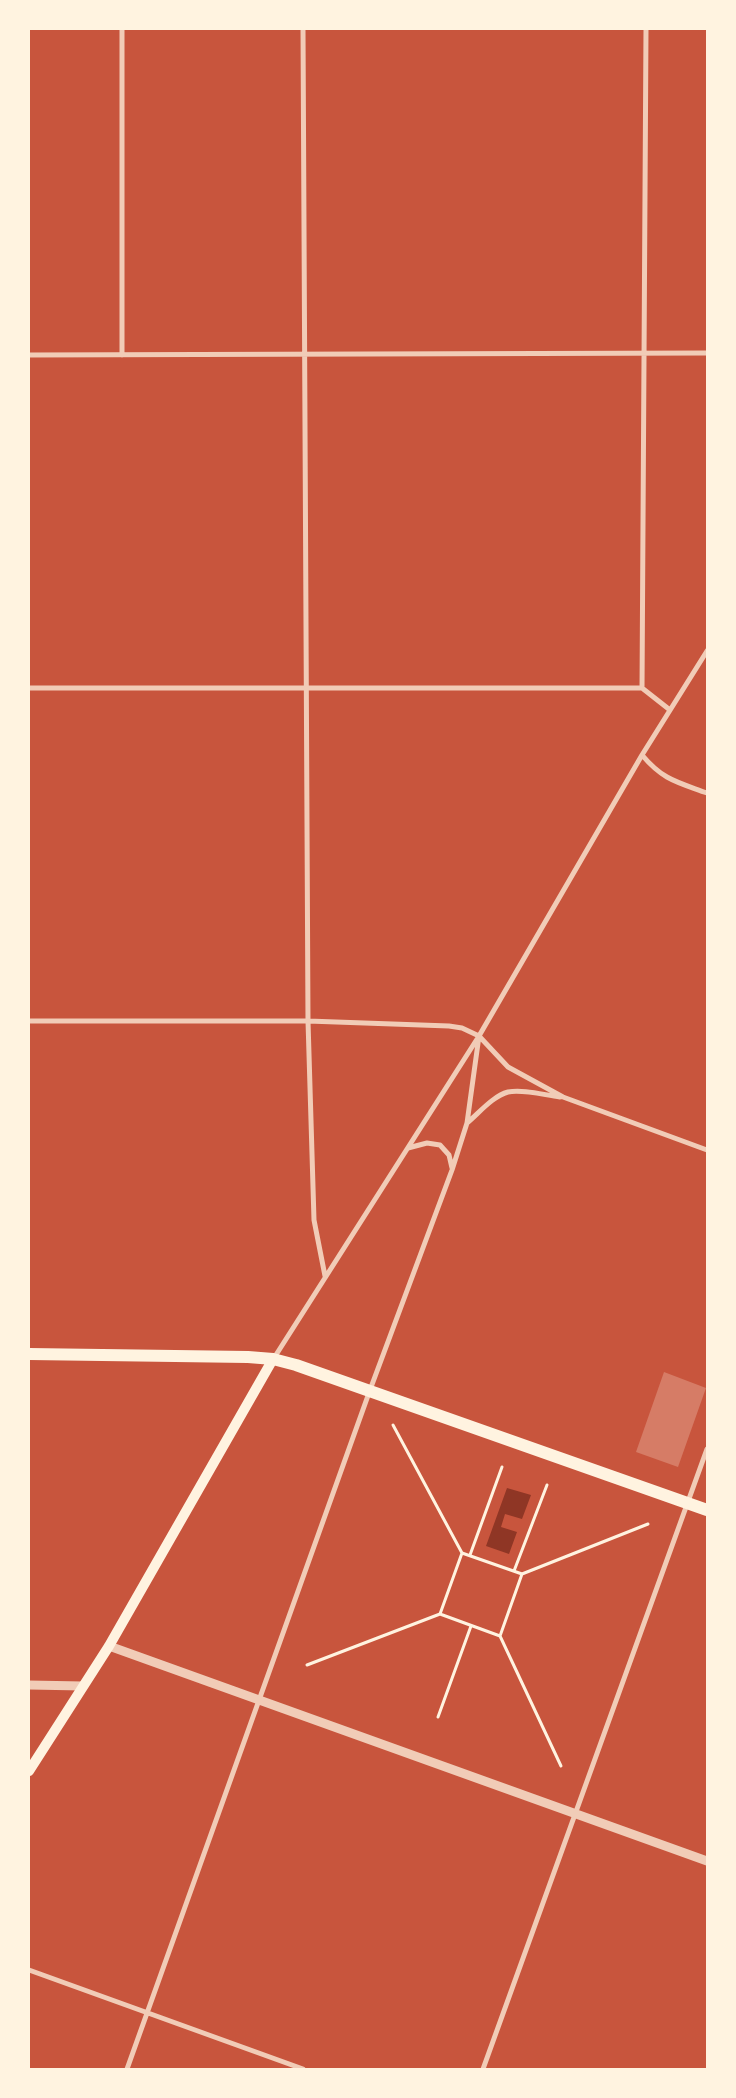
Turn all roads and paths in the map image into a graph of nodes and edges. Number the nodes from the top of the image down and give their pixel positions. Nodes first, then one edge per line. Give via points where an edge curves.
1 (122, 29) edge
2 (303, 29) edge
3 (646, 29) edge
4 (644, 353) junction
5 (707, 353) edge
6 (304, 354) junction
7 (29, 355) edge
8 (122, 355) junction
9 (707, 651) edge
10 (29, 688) edge
11 (306, 688) junction
12 (642, 688) junction
13 (670, 710) junction
14 (642, 755) junction
15 (707, 793) edge
16 (29, 1021) edge
17 (308, 1021) junction
18 (479, 1036) junction
19 (562, 1097) junction
20 (467, 1123) junction
21 (408, 1148) junction
22 (707, 1150) edge
23 (452, 1170) junction
24 (325, 1276) junction
25 (29, 1354) edge
26 (273, 1359) junction
27 (370, 1390) junction
28 (393, 1425) dead end
29 (707, 1449) edge
30 (502, 1467) dead end
31 (547, 1485) dead end
32 (688, 1503) junction
33 (707, 1510) edge
34 (648, 1524) dead end
35 (462, 1553) junction
36 (470, 1555) junction
37 (514, 1571) junction
38 (522, 1574) junction
39 (440, 1614) junction
40 (471, 1626) junction
41 (500, 1636) junction
42 (109, 1646) junction
43 (307, 1665) dead end
44 (29, 1685) edge
45 (83, 1686) junction
46 (260, 1700) junction
47 (438, 1717) dead end
48 (561, 1766) dead end
49 (29, 1771) edge
50 (576, 1814) junction
51 (707, 1861) edge
52 (29, 1970) edge
53 (147, 2014) junction
54 (127, 2069) edge
55 (303, 2069) edge
56 (483, 2069) edge

1 - 8 street
2 - 6 street
3 - 4 street
4 - 5 street
4 - 6 street
4 - 12 street
6 - 8 street
6 - 11 street
7 - 8 street
9 - 13 street
10 - 11 street
11 - 12 street
11 - 17 street
12 - 13 street
13 - 14 street
14 - 15 street via 664,777
14 - 18 street
16 - 17 street
17 - 18 street via 449,1026
17 - 24 street via 314,1220
18 - 19 street via 508,1067
18 - 20 street
18 - 21 street
19 - 20 street via 508,1092
19 - 22 street
20 - 23 street
21 - 23 street via 440,1145 449,1155
21 - 24 street
23 - 27 street
24 - 26 street
25 - 26 main road
26 - 27 main road
26 - 42 main road
27 - 32 main road
27 - 46 street
28 - 35 path
29 - 32 street
30 - 36 path
31 - 37 path
32 - 33 main road
32 - 50 street
34 - 38 path
35 - 36 path
35 - 39 path
36 - 37 path
37 - 38 path
38 - 41 path
39 - 40 path
39 - 43 path
40 - 41 path
40 - 47 path
41 - 48 path
42 - 45 main road
42 - 46 street
44 - 45 street
45 - 49 main road
46 - 50 street
46 - 53 street
50 - 51 street
50 - 56 street
52 - 53 street
53 - 54 street
53 - 55 street

